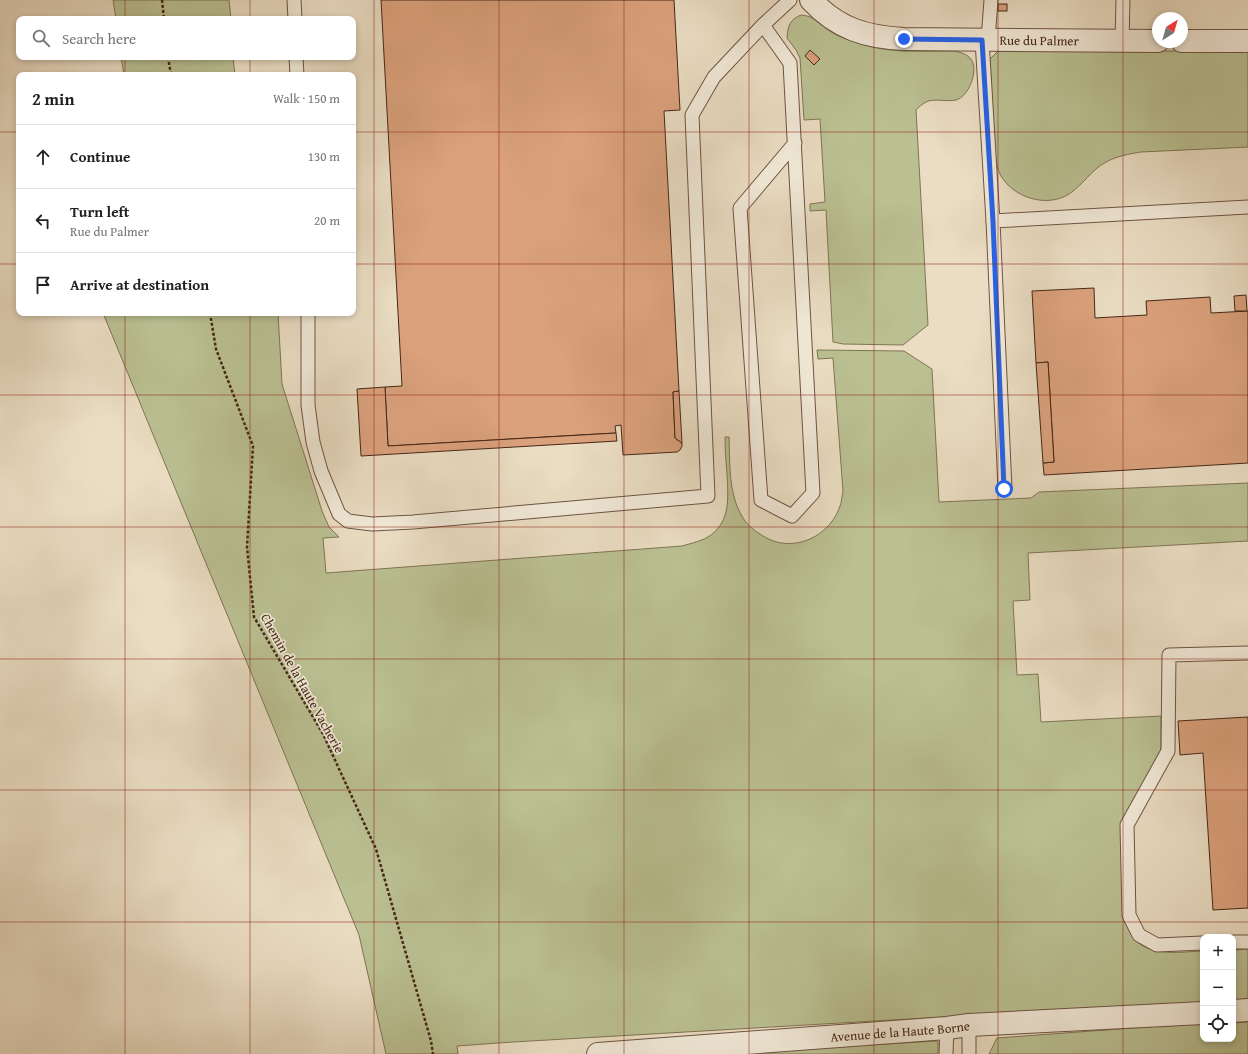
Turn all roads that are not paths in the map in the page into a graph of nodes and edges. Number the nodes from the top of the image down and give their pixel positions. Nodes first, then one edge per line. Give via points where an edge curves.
1 (294, 0) edge
2 (790, 0) edge
3 (811, 0) edge
4 (992, 0) edge
5 (1123, 0) edge
6 (295, 16) edge
7 (763, 25) junction
8 (985, 40) junction
9 (1122, 41) junction
10 (1152, 41) edge
11 (1188, 41) edge
12 (1248, 41) edge
13 (296, 60) edge
14 (297, 72) edge
15 (795, 143) junction
16 (1248, 207) edge
17 (993, 221) junction
18 (308, 316) edge
19 (1004, 489) dead end
20 (1248, 653) edge
21 (1236, 942) edge
22 (1248, 942) edge
23 (1200, 943) edge
24 (1248, 1010) edge
25 (1236, 1011) edge
26 (1200, 1013) edge
27 (970, 1025) junction
28 (948, 1028) junction
29 (630, 1053) edge
30 (598, 1054) edge
31 (946, 1054) edge
32 (969, 1054) edge

1 - 6 lane
2 - 7 lane
3 - 8 street, Rue du Palmer via 842,25 871,35 904,39
4 - 8 lane
5 - 9 lane
7 - 15 lane via 790,63
7 - 18 lane via 714,77 692,115 708,496 413,522 372,524 348,521 339,514 320,471 313,442 308,405
8 - 9 street, Rue du Palmer
8 - 17 lane
9 - 10 street, Rue du Palmer
11 - 12 street
13 - 14 lane
15 - 15 lane via 813,493 792,516 761,500 740,208
16 - 17 lane
17 - 19 lane
20 - 23 lane via 1169,655 1168,751 1127,825 1129,915 1139,935 1157,945
21 - 22 lane
24 - 25 street
26 - 27 street, Avenue de la Haute Borne
27 - 28 street, Avenue de la Haute Borne
27 - 32 lane
28 - 29 street, Avenue de la Haute Borne
28 - 31 lane
29 - 30 street, Avenue de la Haute Borne

